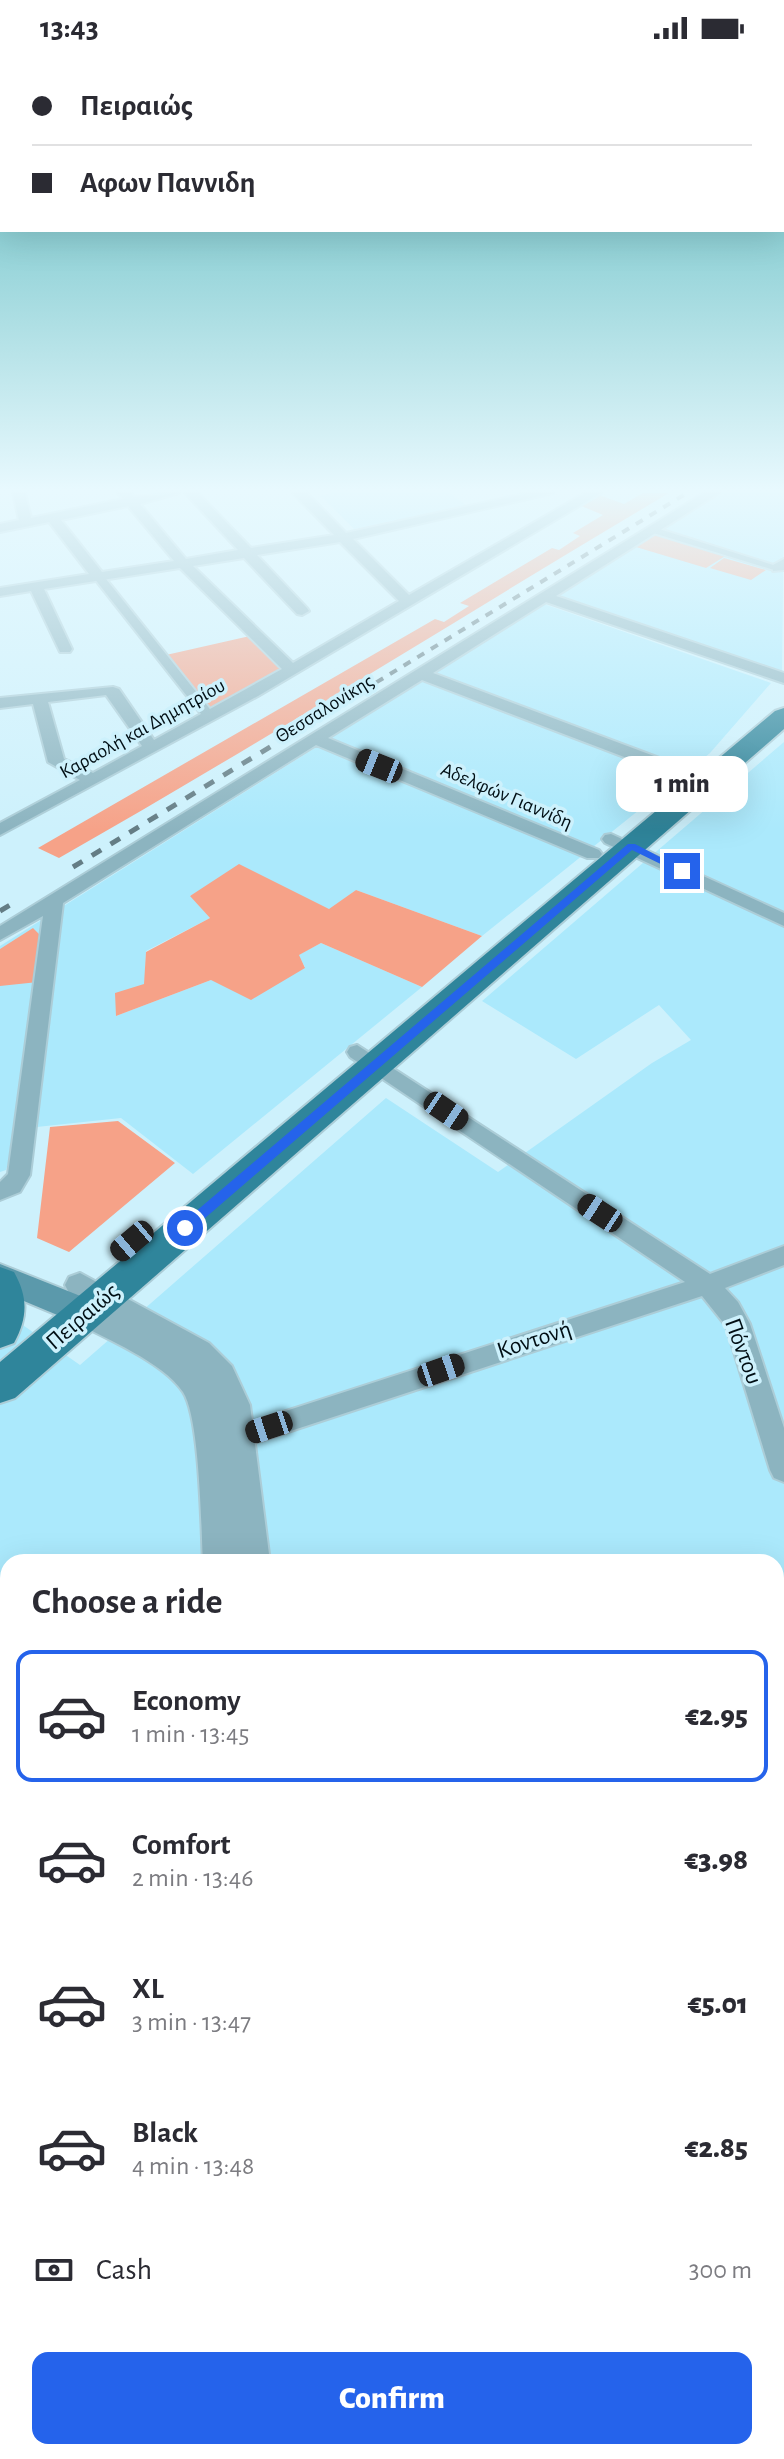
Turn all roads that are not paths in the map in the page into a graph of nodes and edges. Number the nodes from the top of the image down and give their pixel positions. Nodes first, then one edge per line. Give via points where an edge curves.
1 (44, 605) edge
2 (121, 605) edge
3 (226, 605) edge
4 (296, 605) edge
5 (403, 605) edge
6 (532, 605) edge
7 (569, 605) edge
8 (302, 611) dead end
9 (65, 649) dead end
10 (291, 670) junction
11 (421, 674) junction
12 (784, 678) edge
13 (784, 695) edge
14 (39, 698) junction
15 (0, 703) edge
16 (209, 716) junction
17 (784, 716) edge
18 (315, 739) junction
19 (152, 748) junction
20 (688, 775) junction
21 (94, 780) junction
22 (0, 830) edge
23 (612, 846) junction
24 (54, 901) junction
25 (784, 920) edge
26 (0, 934) edge
27 (366, 1058) junction
28 (0, 1192) edge
29 (0, 1252) edge
30 (784, 1255) edge
31 (0, 1279) edge
32 (706, 1284) junction
33 (83, 1299) junction
34 (0, 1332) edge
35 (0, 1351) edge
36 (0, 1386) edge
37 (239, 1437) junction
38 (784, 1470) edge
39 (220, 1554) edge
40 (251, 1554) edge

1 - 9 street
2 - 16 street
3 - 10 street
4 - 8 street
5 - 10 street, Καραολή και Δημητρίου
6 - 11 street, Θεσσαλονίκης
7 - 12 street
10 - 16 street, Καραολή και Δημητρίου
11 - 18 street, Θεσσαλονίκης
11 - 20 street
13 - 20 main road, Πειραιώς
14 - 15 street
14 - 19 street via 85,690 113,692
14 - 21 street via 56,762
16 - 19 street, Καραολή και Δημητρίου
17 - 23 main road, Πειραιώς
18 - 23 street, Αδελφών Γιαννίδη
18 - 24 street, Θεσσαλονίκης
19 - 21 street, Καραολή και Δημητρίου
20 - 23 main road, Πειραιώς
21 - 22 street, Καραολή και Δημητρίου
23 - 25 street, Αδελφών Γιαννίδη
23 - 27 main road, Πειραιώς
24 - 26 street, Θεσσαλονίκης
24 - 28 street via 19,1175
27 - 32 street, Πόντου
27 - 33 main road, Πειραιώς
29 - 33 main road
30 - 32 street, Κοντονή
31 - 33 main road
31 - 34 main road via 7,1307
32 - 37 street, Κοντονή
32 - 38 street, Πόντου via 738,1324
33 - 35 main road, Πειραιώς
33 - 36 main road, Πειραιώς
33 - 37 street via 212,1362 227,1383
33 - 39 street via 197,1385 207,1409
37 - 40 street

